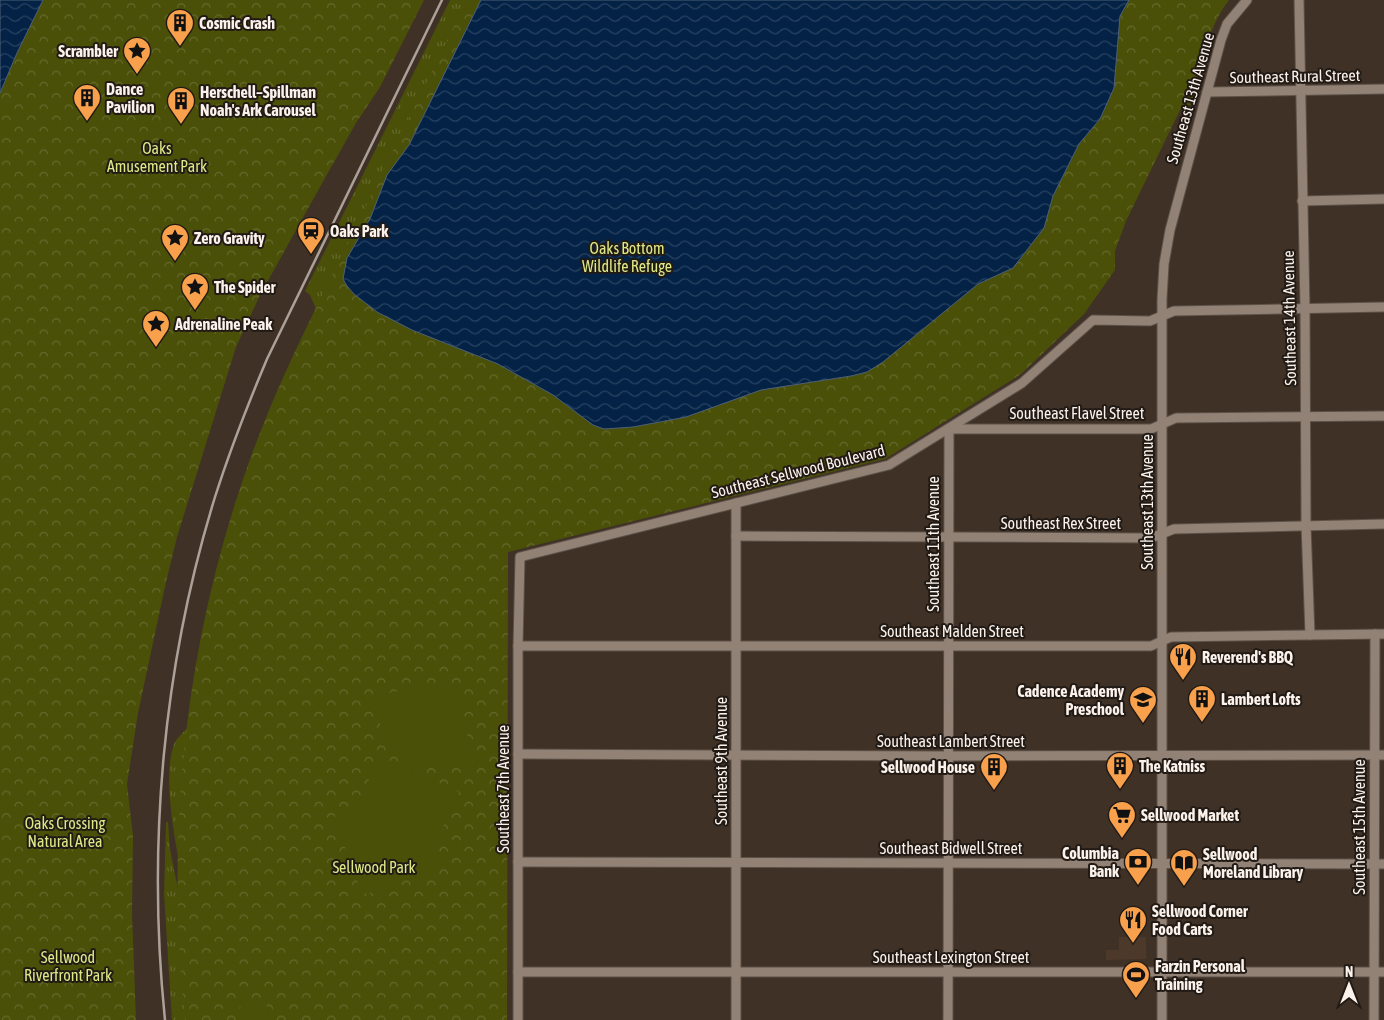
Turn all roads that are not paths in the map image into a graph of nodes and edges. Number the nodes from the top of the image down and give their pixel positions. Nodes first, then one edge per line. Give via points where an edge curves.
1 (1247, 0) edge
2 (1299, 0) edge
3 (1384, 90) edge
4 (1300, 91) junction
5 (1206, 92) junction
6 (1384, 199) edge
7 (1302, 201) junction
8 (1384, 307) edge
9 (1305, 308) junction
10 (1162, 316) junction
11 (1384, 416) edge
12 (1306, 417) junction
13 (1162, 424) junction
14 (949, 429) junction
15 (736, 502) junction
16 (1384, 524) edge
17 (1306, 525) junction
18 (1162, 534) junction
19 (736, 536) junction
20 (948, 538) junction
21 (519, 558) joint
22 (1379, 634) edge
23 (1310, 635) junction
24 (1162, 641) junction
25 (518, 646) junction
26 (735, 646) junction
27 (948, 646) junction
28 (518, 754) junction
29 (736, 755) junction
30 (1162, 755) junction
31 (1379, 755) edge
32 (948, 756) junction
33 (518, 862) junction
34 (947, 862) junction
35 (736, 863) junction
36 (1161, 864) junction
37 (1379, 864) edge
38 (518, 972) junction
39 (736, 972) junction
40 (948, 972) junction
41 (1374, 972) junction
42 (1384, 972) edge
43 (1162, 973) junction
44 (518, 1020) edge
45 (736, 1020) edge
46 (948, 1020) edge
47 (1162, 1020) edge
48 (1374, 1020) edge

1 - 5 street, Southeast 13th Avenue via 1227,24
2 - 4 street, Southeast 14th Avenue
3 - 4 street, Southeast Rural Street
4 - 5 street, Southeast Rural Street
4 - 7 street, Southeast 14th Avenue
5 - 10 street, Southeast 13th Avenue via 1166,250
6 - 7 street
7 - 9 street, Southeast 14th Avenue
8 - 9 street, Southeast Sellwood Boulevard
9 - 10 street, Southeast Sellwood Boulevard via 1174,311
9 - 12 street, Southeast 14th Avenue
10 - 13 street, Southeast 13th Avenue
10 - 14 street, Southeast Sellwood Boulevard via 1150,321 1091,321 1022,383
11 - 12 street, Southeast Flavel Street
12 - 13 street, Southeast Flavel Street via 1176,418
12 - 17 street, Southeast 14th Avenue
13 - 14 street, Southeast Flavel Street via 1150,429
13 - 18 street, Southeast 13th Avenue
14 - 15 street, Southeast Sellwood Boulevard via 890,465
14 - 20 street, Southeast 11th Avenue
15 - 19 street, Southeast 9th Avenue
15 - 21 street, Southeast Sellwood Boulevard
16 - 17 street, Southeast Rex Street
17 - 18 street, Southeast Rex Street via 1174,529
17 - 23 street, Southeast 14th Avenue
18 - 20 street, Southeast Rex Street via 1151,538
18 - 24 street, Southeast 13th Avenue
19 - 20 street, Southeast Rex Street
19 - 26 street, Southeast 9th Avenue
20 - 27 street, Southeast 11th Avenue
21 - 25 street, Southeast 7th Avenue
22 - 23 street, Southeast Malden Street
22 - 31 street, Southeast 15th Avenue
23 - 24 street, Southeast Malden Street via 1171,637
24 - 27 street, Southeast Malden Street via 1151,646
24 - 30 street, Southeast 13th Avenue
25 - 26 street, Southeast Malden Street
25 - 28 street, Southeast 7th Avenue
26 - 27 street, Southeast Malden Street
26 - 29 street, Southeast 9th Avenue
27 - 32 street, Southeast 11th Avenue
28 - 29 street, Southeast Lambert Street
28 - 33 street, Southeast 7th Avenue
29 - 32 street, Southeast Lambert Street
29 - 35 street, Southeast 9th Avenue
30 - 31 street, Southeast Lambert Street
30 - 32 street, Southeast Lambert Street
30 - 36 street, Southeast 13th Avenue
31 - 37 street, Southeast 15th Avenue
32 - 34 street, Southeast 11th Avenue
33 - 35 street, Southeast Bidwell Street
33 - 38 street, Southeast 7th Avenue
34 - 35 street, Southeast Bidwell Street
34 - 36 street, Southeast Bidwell Street
34 - 40 street, Southeast 11th Avenue
35 - 39 street, Southeast 9th Avenue
36 - 37 street, Southeast Bidwell Street
36 - 43 street, Southeast 13th Avenue
37 - 41 street, Southeast 15th Avenue
38 - 39 street, Southeast Lexington Street
38 - 44 street, Southeast 7th Avenue
39 - 40 street, Southeast Lexington Street
39 - 45 street, Southeast 9th Avenue
40 - 43 street, Southeast Lexington Street
40 - 46 street, Southeast 11th Avenue
41 - 42 street, Southeast Lexington Street
41 - 43 street, Southeast Lexington Street
41 - 48 street, Southeast 15th Avenue
43 - 47 street, Southeast 13th Avenue

